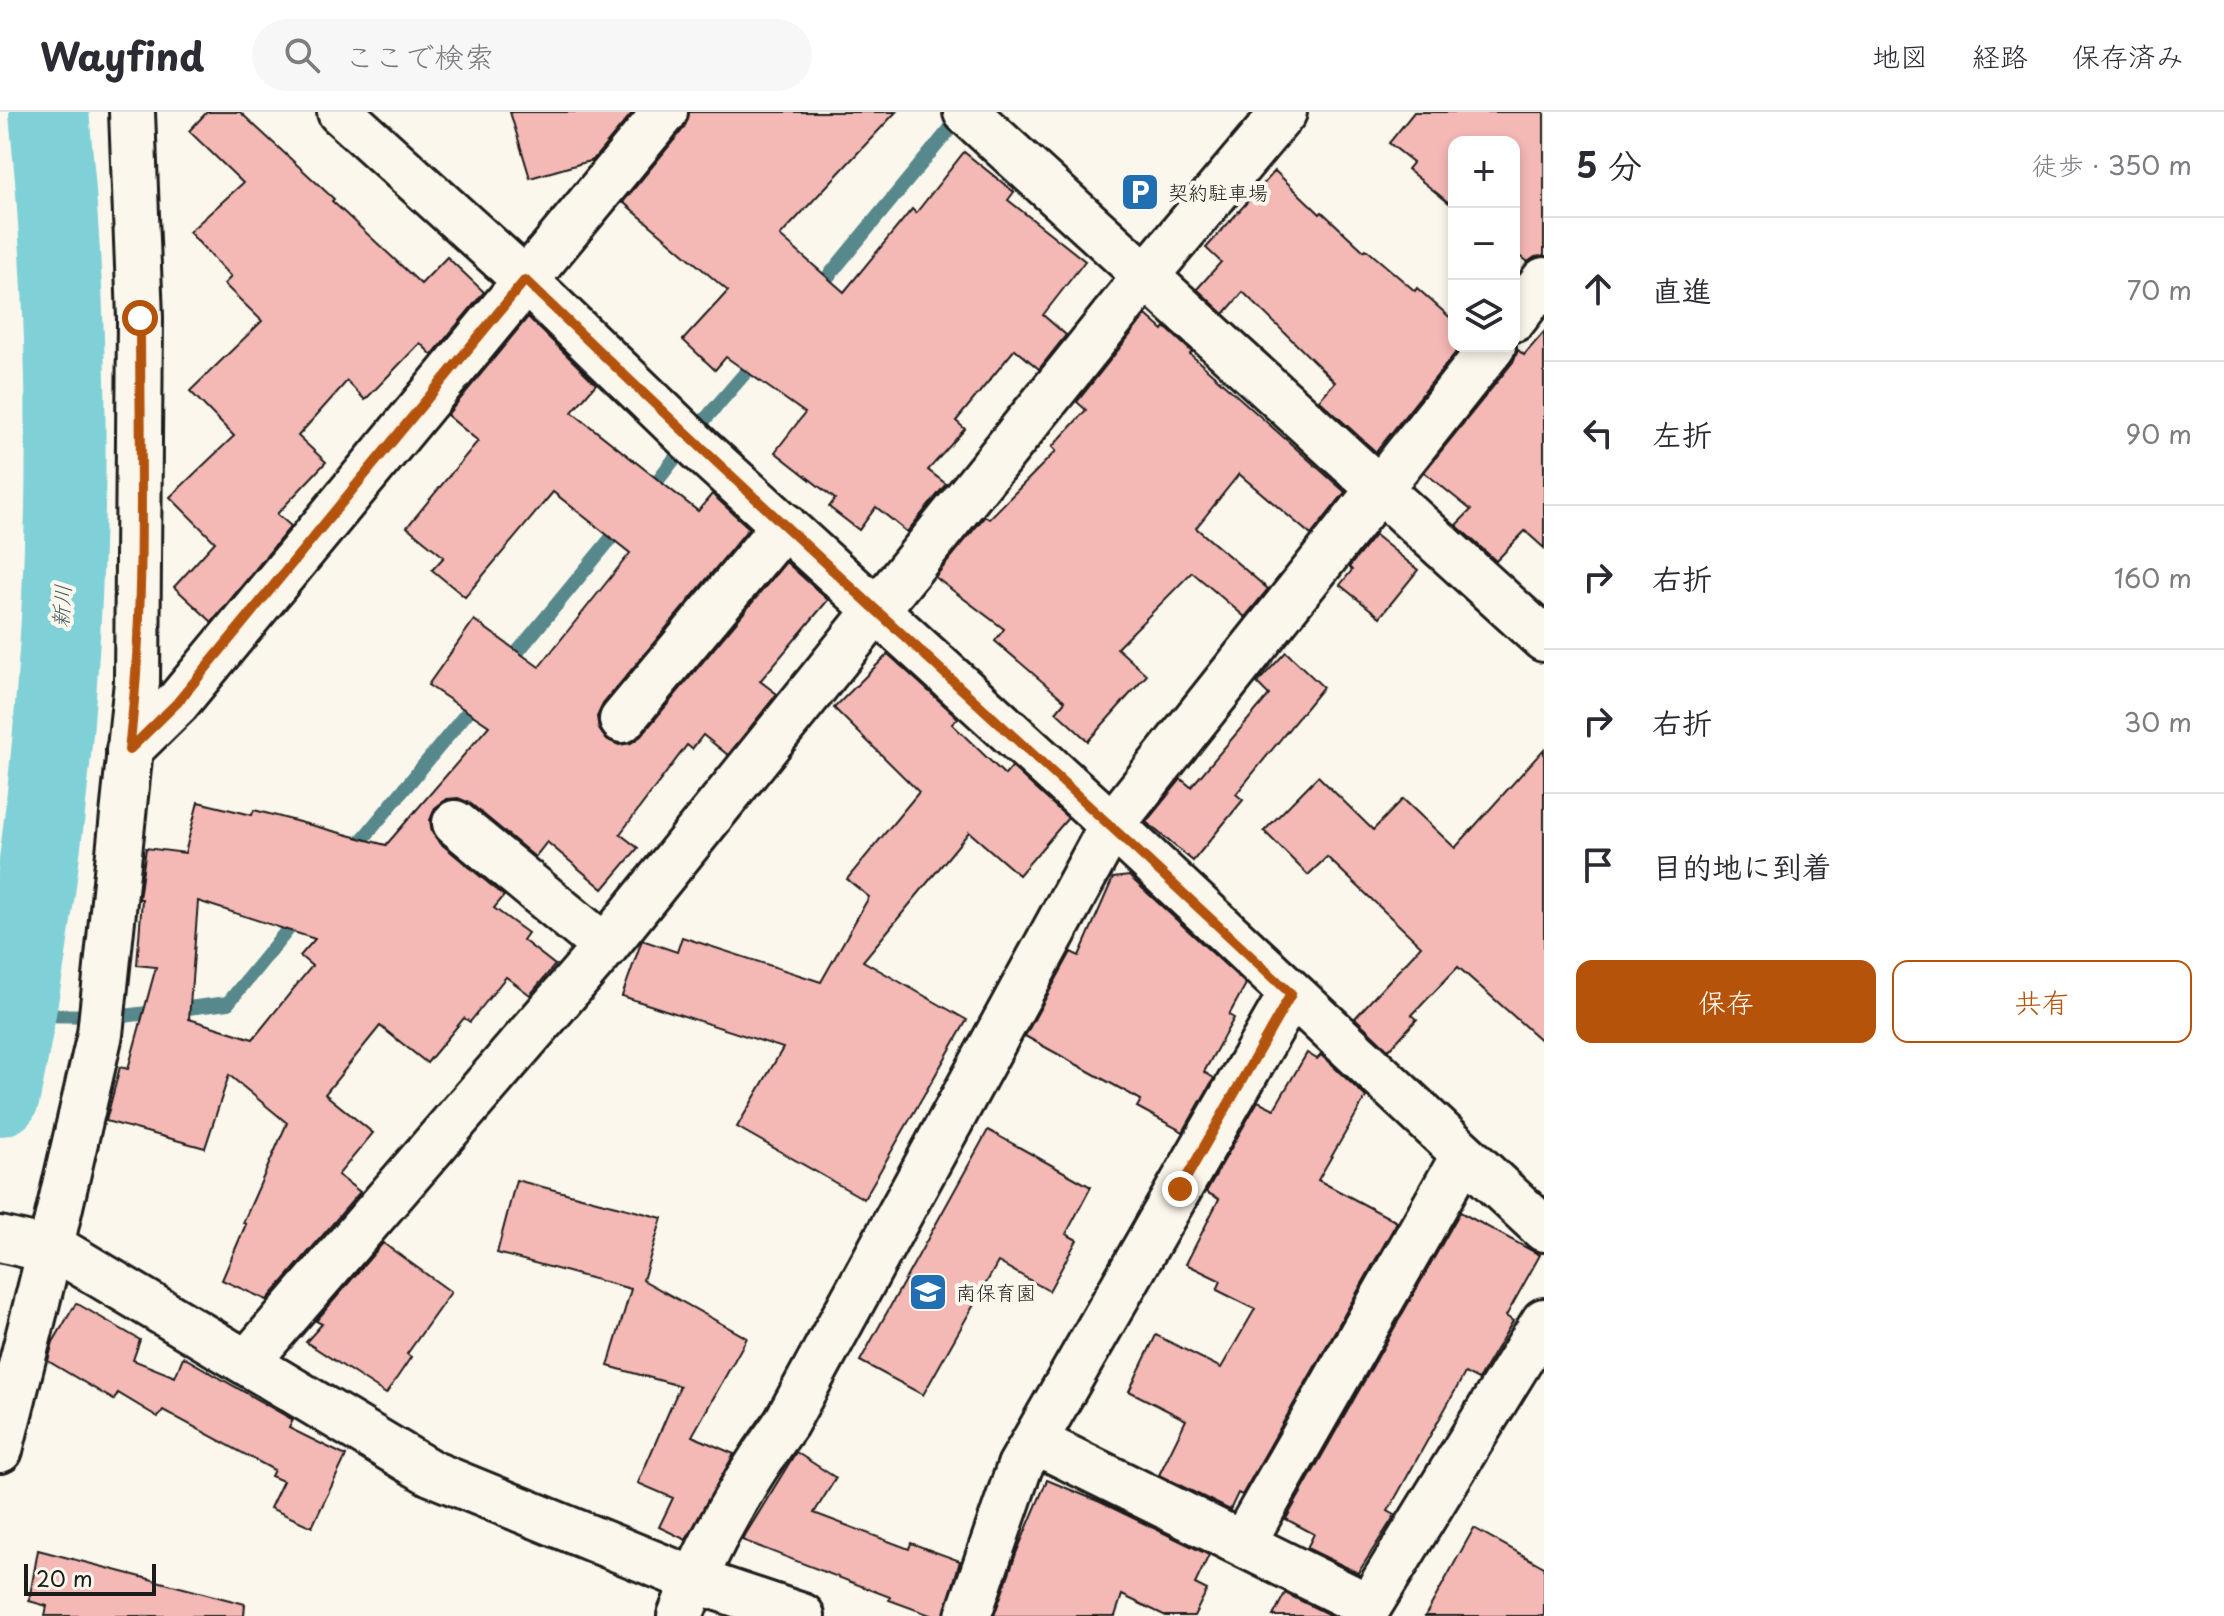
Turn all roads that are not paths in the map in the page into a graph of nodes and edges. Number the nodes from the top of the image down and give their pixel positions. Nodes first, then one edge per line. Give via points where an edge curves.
1 (132, 112) edge
2 (340, 112) edge
3 (665, 112) edge
4 (1284, 112) edge
5 (974, 119) edge
6 (1145, 277) junction
7 (525, 280) junction
8 (1544, 280) edge
9 (1520, 311) edge
10 (1488, 352) edge
11 (1380, 490) junction
12 (784, 525) junction
13 (877, 613) junction
14 (1544, 639) edge
15 (622, 720) dead end
16 (129, 750) junction
17 (455, 823) dead end
18 (1112, 825) junction
19 (605, 947) junction
20 (1291, 994) junction
21 (1464, 1155) junction
22 (1544, 1229) edge
23 (28, 1245) edge
24 (1544, 1321) edge
25 (248, 1361) junction
26 (1036, 1442) junction
27 (0, 1450) edge
28 (1243, 1543) junction
29 (687, 1598) edge
30 (1366, 1611) edge
31 (802, 1616) edge
32 (968, 1616) edge

1 - 16 street via 140,318 140,599
2 - 7 street
3 - 7 street
4 - 6 street
5 - 6 street
6 - 11 street
6 - 13 street
7 - 12 street
7 - 16 street via 185,694
8 - 9 street
10 - 11 street
11 - 14 street
11 - 18 street
12 - 13 street
12 - 15 street
13 - 18 street
13 - 19 street
16 - 23 street via 103,1015
17 - 19 street
18 - 20 street
18 - 29 street via 786,1423 712,1542
19 - 25 street
20 - 21 street
20 - 26 street
21 - 22 street
21 - 28 street
23 - 25 street via 65,1254
23 - 27 street
24 - 30 street
25 - 29 street via 431,1473
26 - 28 street
26 - 32 street via 1011,1485
28 - 30 street
29 - 31 street

